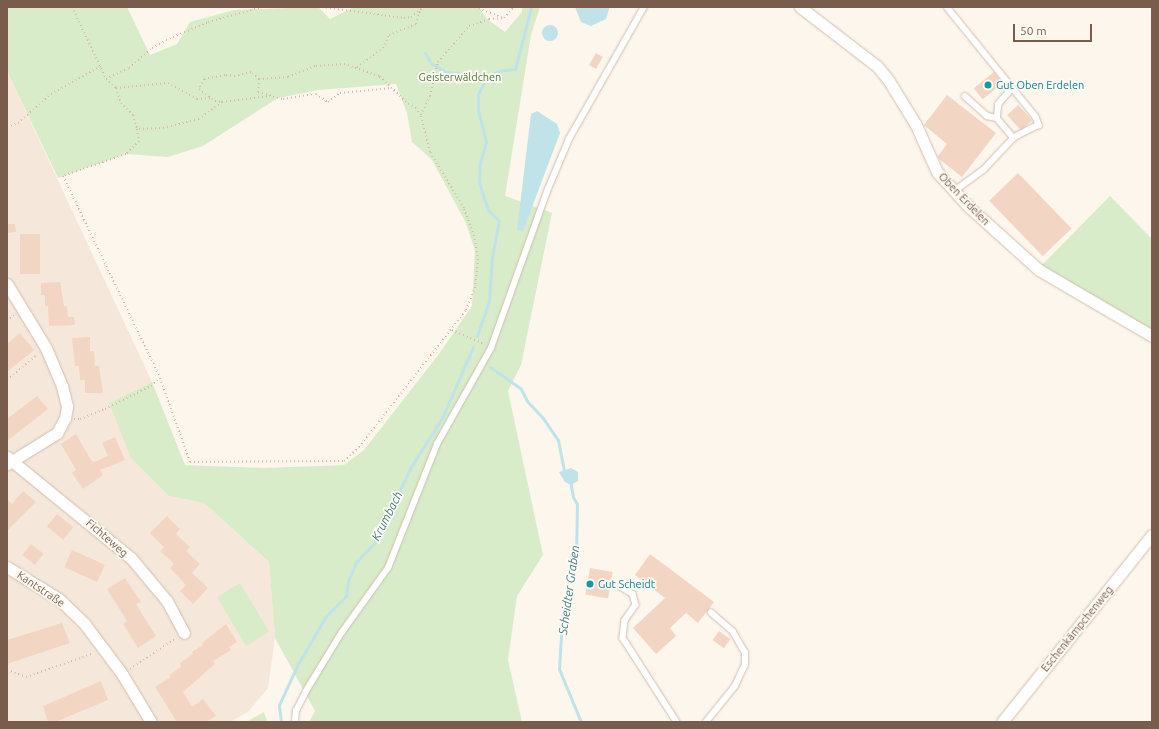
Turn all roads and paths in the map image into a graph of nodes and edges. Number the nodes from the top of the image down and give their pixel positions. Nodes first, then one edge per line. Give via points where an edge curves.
1 (72, 7) edge
2 (262, 7) edge
3 (322, 7) edge
4 (424, 7) edge
5 (475, 7) edge
6 (514, 7) edge
7 (644, 7) edge
8 (800, 7) edge
9 (947, 7) edge
10 (420, 10) junction
11 (504, 18) junction
12 (101, 66) junction
13 (356, 67) junction
14 (106, 78) junction
15 (259, 79) junction
16 (116, 88) junction
17 (392, 88) junction
18 (1012, 89) junction
19 (272, 96) junction
20 (965, 96) dead end
21 (212, 98) junction
22 (222, 102) junction
23 (421, 115) junction
24 (996, 118) junction
25 (7, 127) edge
26 (137, 128) junction
27 (1014, 138) junction
28 (955, 192) junction
29 (7, 284) edge
30 (452, 330) junction
31 (1152, 336) edge
32 (46, 348) junction
33 (491, 348) junction
34 (160, 378) junction
35 (7, 380) edge
36 (65, 418) junction
37 (8, 460) edge
38 (1152, 536) edge
39 (7, 567) edge
40 (620, 586) dead end
41 (711, 613) dead end
42 (180, 636) joint
43 (106, 650) junction
44 (7, 670) edge
45 (122, 674) junction
46 (151, 722) edge
47 (295, 722) edge
48 (677, 722) edge
49 (706, 722) edge
50 (1002, 722) edge

1 - 12 path
2 - 14 path via 208,22 173,37 152,48 129,68
3 - 10 path via 404,18 411,17
4 - 10 path
5 - 11 path
6 - 11 path
7 - 33 lane via 569,139 548,189
8 - 28 street, Oben Erdelen via 858,50 881,71 916,125 937,172
9 - 18 lane
10 - 13 path via 416,24 389,35 383,48
11 - 23 path via 490,19 469,26 438,62 430,96
12 - 14 path
12 - 25 path via 79,76 51,94 18,123
13 - 15 path via 344,64 315,66 288,77
13 - 17 path via 379,76
14 - 16 path
15 - 19 path via 258,92
15 - 21 path via 251,72 204,79 199,89
16 - 21 path via 168,83 197,99
16 - 26 path via 121,103 133,115
17 - 19 path via 340,93 328,102 316,94 283,99
17 - 23 path
18 - 24 lane via 999,104
18 - 27 lane via 1039,125
19 - 22 path
20 - 24 lane via 987,116
21 - 22 path
22 - 26 path via 199,119 164,128
23 - 30 path via 430,152 464,208 474,236 478,260 475,288 466,310
24 - 27 lane
26 - 34 path via 139,141 126,154 63,176
27 - 28 lane via 984,170
28 - 31 street, Oben Erdelen via 1040,270
29 - 32 street
30 - 33 path
30 - 34 path via 359,447 344,461 190,462
32 - 35 path
32 - 36 street via 62,386 66,406
33 - 47 lane via 437,444 382,578 342,632 306,691 296,711
34 - 36 path via 151,386 80,419
36 - 37 street via 57,433
37 - 42 street, Fichteweg via 131,558 167,601
38 - 50 street, Eschenkämpchenweg
39 - 43 street, Kantstraße via 59,599 84,623
40 - 48 lane via 633,594 636,604 625,621 623,638
41 - 49 lane via 733,632 745,653 744,665 734,686
42 - 45 path
43 - 44 path via 26,677
43 - 45 street, Kantstraße
45 - 46 street, Kantstraße

